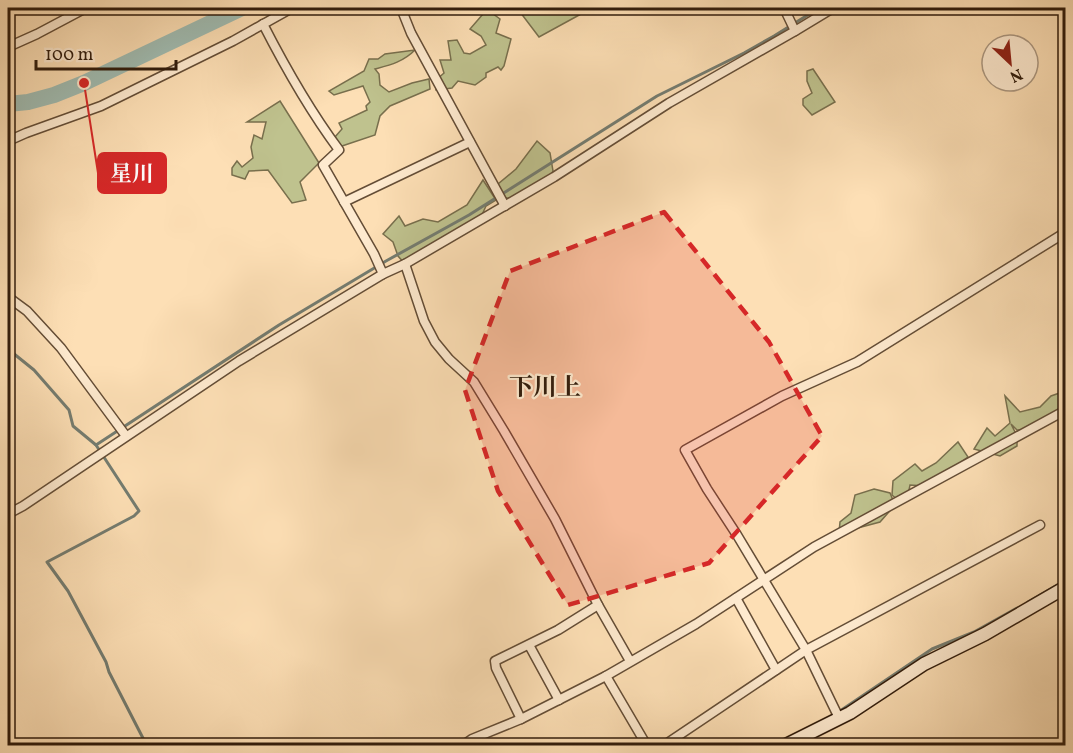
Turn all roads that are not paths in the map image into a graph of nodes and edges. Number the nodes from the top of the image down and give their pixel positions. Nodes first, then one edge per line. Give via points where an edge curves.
1 (86, 8) edge
2 (292, 8) edge
3 (401, 8) edge
4 (784, 8) edge
5 (833, 8) edge
6 (262, 24) junction
7 (795, 31) junction
8 (8, 47) edge
9 (8, 141) edge
10 (470, 142) junction
11 (344, 202) junction
12 (505, 206) junction
13 (1065, 232) edge
14 (405, 264) junction
15 (383, 274) junction
16 (8, 297) edge
17 (1065, 410) edge
18 (126, 436) junction
19 (8, 514) edge
20 (1040, 525) dead end
21 (764, 580) junction
22 (1065, 587) edge
23 (735, 598) junction
24 (598, 605) junction
25 (529, 645) junction
26 (806, 650) junction
27 (630, 661) junction
28 (776, 670) junction
29 (606, 676) junction
30 (559, 700) junction
31 (839, 718) junction
32 (521, 719) junction
33 (462, 746) edge
34 (647, 746) edge
35 (663, 746) edge
36 (784, 746) edge

1 - 8 street
2 - 6 street
3 - 10 street
4 - 7 street
5 - 7 street
6 - 9 street via 100,106
6 - 11 street via 339,150 323,165
7 - 12 street via 669,103
10 - 11 street
10 - 12 street
11 - 15 street
12 - 14 street
13 - 21 street via 857,362 782,396 686,450
14 - 15 street
14 - 24 street via 435,342 474,382 555,519
15 - 18 street via 239,361
16 - 18 street via 27,311 61,348
17 - 21 street via 814,547
18 - 19 street
20 - 26 street
21 - 23 street
21 - 26 street
22 - 31 street via 924,664
23 - 27 street
23 - 28 street
24 - 25 street
24 - 27 street
25 - 30 street
25 - 32 street via 495,662
26 - 28 street
26 - 31 street
27 - 29 street
28 - 35 street
29 - 30 street
29 - 34 street
30 - 32 street
31 - 36 street
32 - 33 street

